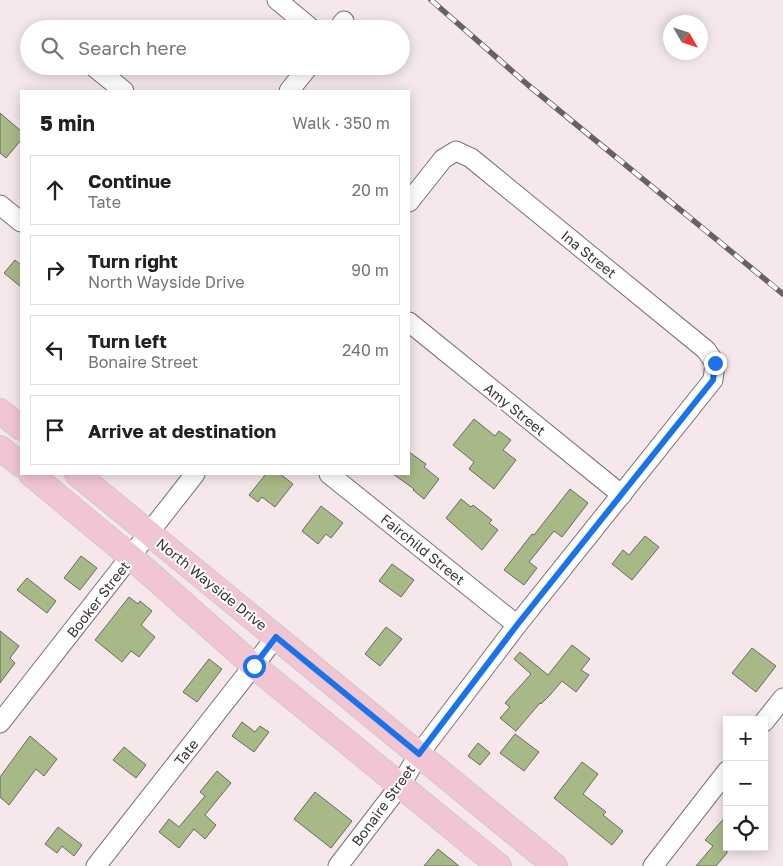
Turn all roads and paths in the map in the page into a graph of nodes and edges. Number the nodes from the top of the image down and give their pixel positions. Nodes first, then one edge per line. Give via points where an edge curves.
1 (277, 0) edge
2 (301, 20) edge
3 (104, 75) edge
4 (302, 75) edge
5 (123, 90) edge
6 (290, 90) edge
7 (410, 201) edge
8 (0, 205) edge
9 (20, 221) edge
10 (410, 323) edge
11 (715, 363) joint
12 (0, 411) edge
13 (20, 427) edge
14 (20, 436) edge
15 (7, 457) edge
16 (32, 475) edge
17 (78, 475) edge
18 (194, 475) edge
19 (330, 475) edge
20 (622, 496) junction
21 (149, 533) junction
22 (131, 557) junction
23 (517, 625) junction
24 (276, 637) junction
25 (254, 666) junction
26 (783, 698) edge
27 (768, 717) edge
28 (0, 723) edge
29 (419, 754) junction
30 (723, 776) edge
31 (401, 784) junction
32 (96, 866) edge
33 (338, 866) edge
34 (499, 866) edge
35 (555, 866) edge
36 (653, 866) edge

1 - 2 street
3 - 5 street
4 - 6 street
7 - 11 street, Ina Street via 443,159 456,151 471,158 706,350
8 - 9 street
10 - 20 street, Amy Street
11 - 20 street, Bonaire Street via 713,380
12 - 13 main road
14 - 15 street
16 - 22 main road
17 - 21 main road, North Wayside Drive
18 - 21 street, Booker Street
19 - 23 street, Fairchild Street
20 - 23 street, Bonaire Street
21 - 22 street, Booker Street
21 - 24 main road, North Wayside Drive
22 - 25 main road
22 - 28 street, Booker Street
23 - 29 street, Bonaire Street
24 - 25 street, Tate
24 - 29 main road, North Wayside Drive
25 - 31 main road
25 - 32 street, Tate
26 - 27 street
29 - 31 street, Bonaire Street
29 - 35 main road, North Wayside Drive
30 - 36 street
31 - 33 street, Bonaire Street
31 - 34 main road

